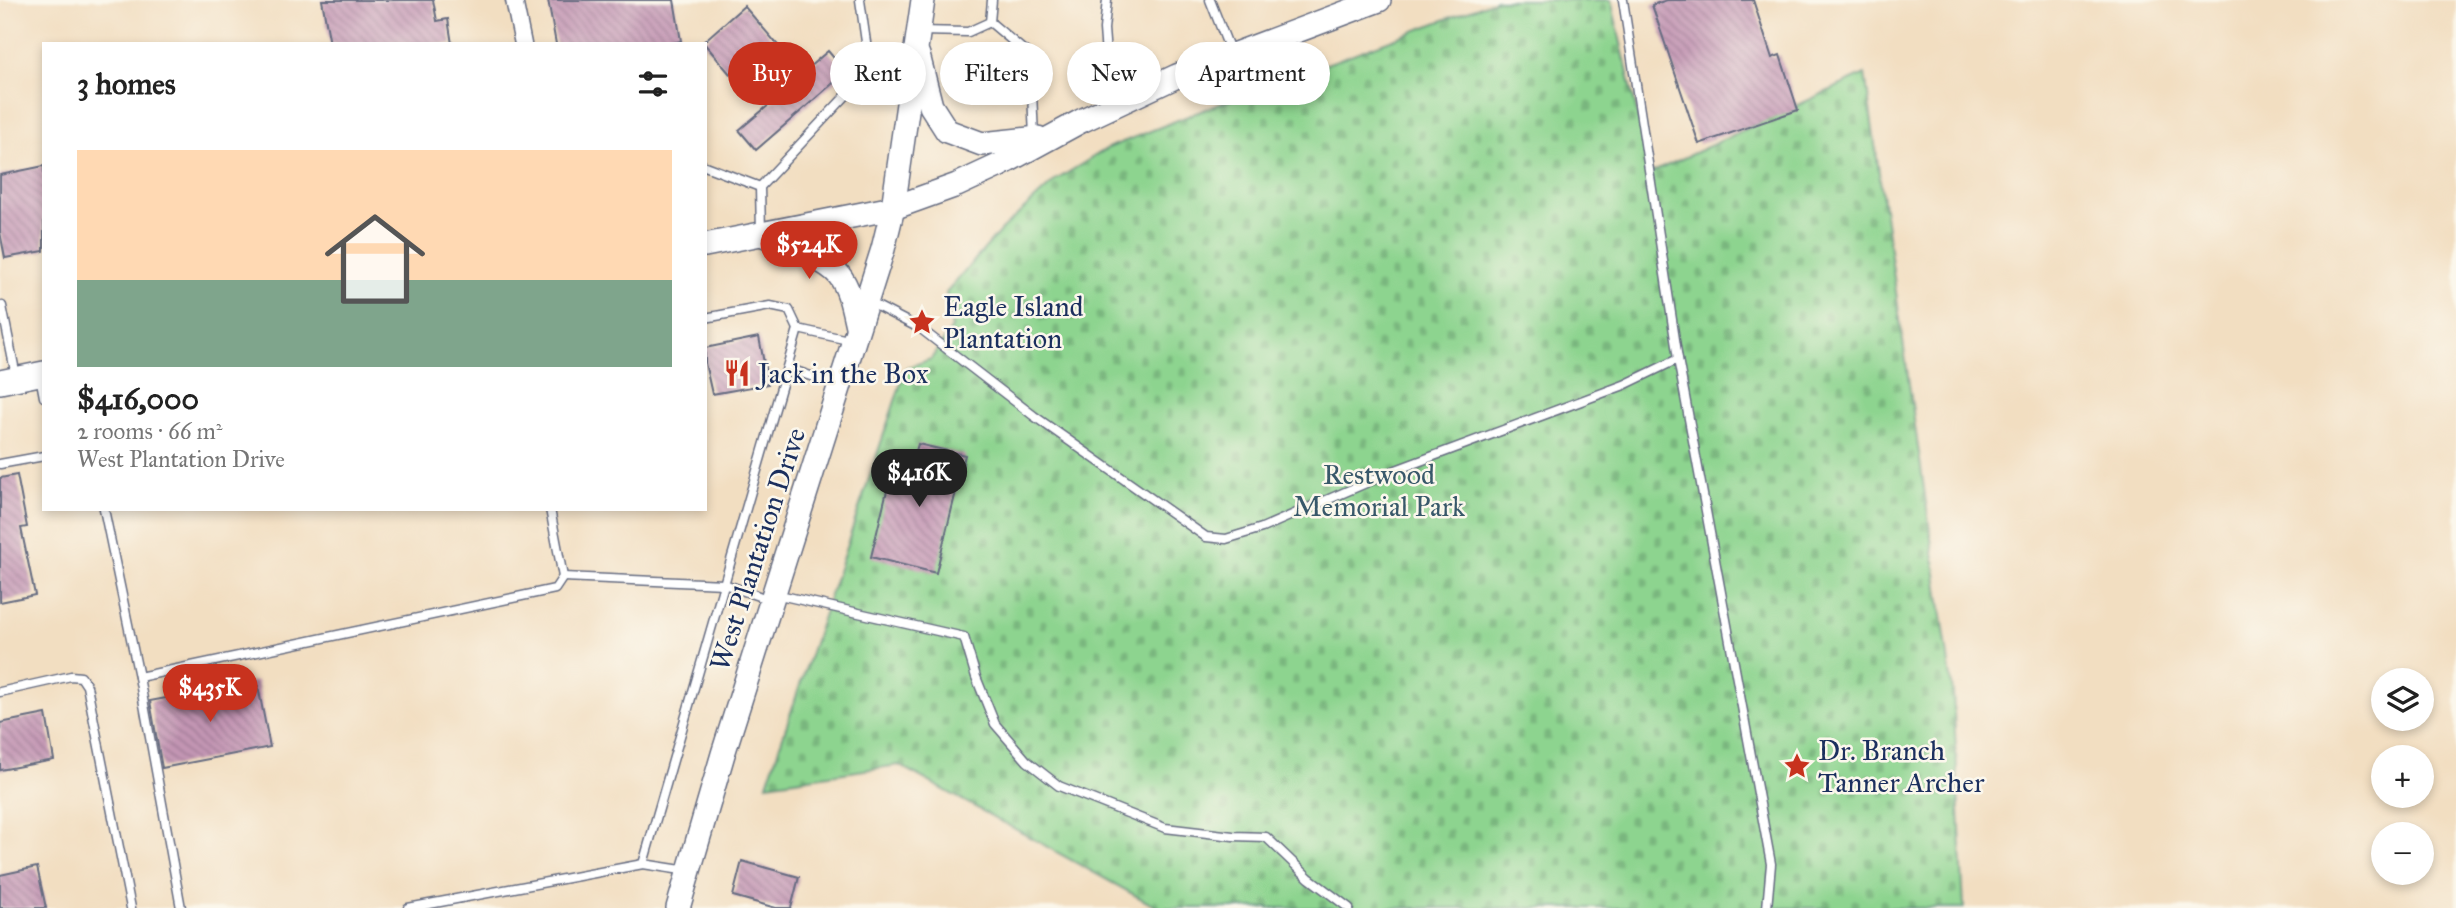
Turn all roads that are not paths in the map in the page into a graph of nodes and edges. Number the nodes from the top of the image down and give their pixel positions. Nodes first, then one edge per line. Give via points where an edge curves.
1 (514, 0) edge
2 (860, 0) edge
3 (923, 0) edge
4 (992, 0) edge
5 (1107, 0) edge
6 (1210, 0) edge
7 (1379, 0) edge
8 (1623, 0) edge
9 (990, 22) junction
10 (917, 38) junction
11 (523, 42) edge
12 (866, 42) edge
13 (916, 42) edge
14 (1105, 42) edge
15 (1226, 42) edge
16 (1269, 42) edge
17 (837, 105) edge
18 (907, 105) edge
19 (1113, 105) edge
20 (1041, 137) junction
21 (707, 167) edge
22 (760, 187) junction
23 (892, 208) junction
24 (761, 234) junction
25 (707, 245) edge
26 (866, 301) junction
27 (0, 307) edge
28 (707, 318) edge
29 (798, 330) junction
30 (856, 335) junction
31 (1678, 359) junction
32 (787, 368) junction
33 (8, 380) edge
34 (42, 381) edge
35 (840, 386) junction
36 (42, 456) edge
37 (0, 464) edge
38 (104, 511) edge
39 (550, 511) edge
40 (563, 577) junction
41 (724, 584) junction
42 (773, 597) junction
43 (139, 677) junction
44 (0, 692) edge
45 (643, 864) junction
46 (689, 871) junction
47 (131, 908) edge
48 (181, 908) edge
49 (408, 908) edge
50 (678, 908) edge
51 (1349, 908) edge
52 (1767, 908) edge

1 - 11 street
2 - 12 lane
3 - 10 main road, West Plantation Drive
4 - 9 lane
5 - 14 lane
6 - 15 lane
7 - 16 main road
8 - 31 lane
9 - 10 lane via 968,32
9 - 20 lane via 1028,54
10 - 13 main road, West Plantation Drive
10 - 20 main road via 931,106 947,131 982,144
17 - 22 lane
18 - 23 main road, West Plantation Drive
19 - 20 main road
20 - 23 main road via 1000,165
21 - 22 lane
22 - 24 lane
23 - 24 main road
23 - 26 main road, West Plantation Drive
24 - 25 main road
24 - 30 main road via 803,251 838,274 851,299
26 - 30 main road, West Plantation Drive
26 - 31 lane via 921,329 1034,416 1206,537 1226,539 1624,385
27 - 33 lane
28 - 29 lane via 771,306 789,310
29 - 30 lane
29 - 32 lane
30 - 35 main road, West Plantation Drive
31 - 52 lane via 1771,864
32 - 35 lane
32 - 41 lane
33 - 34 main road
35 - 42 main road, West Plantation Drive
36 - 37 lane
38 - 43 lane
39 - 40 lane
40 - 41 lane
40 - 43 lane via 555,589
41 - 42 lane
41 - 45 lane
42 - 46 main road, West Plantation Drive
42 - 51 lane via 964,637 995,724 1027,761 1059,786 1165,828 1266,837
43 - 48 lane
44 - 47 lane via 71,676 81,677 87,686
45 - 46 lane
45 - 49 lane
46 - 50 main road, West Plantation Drive

